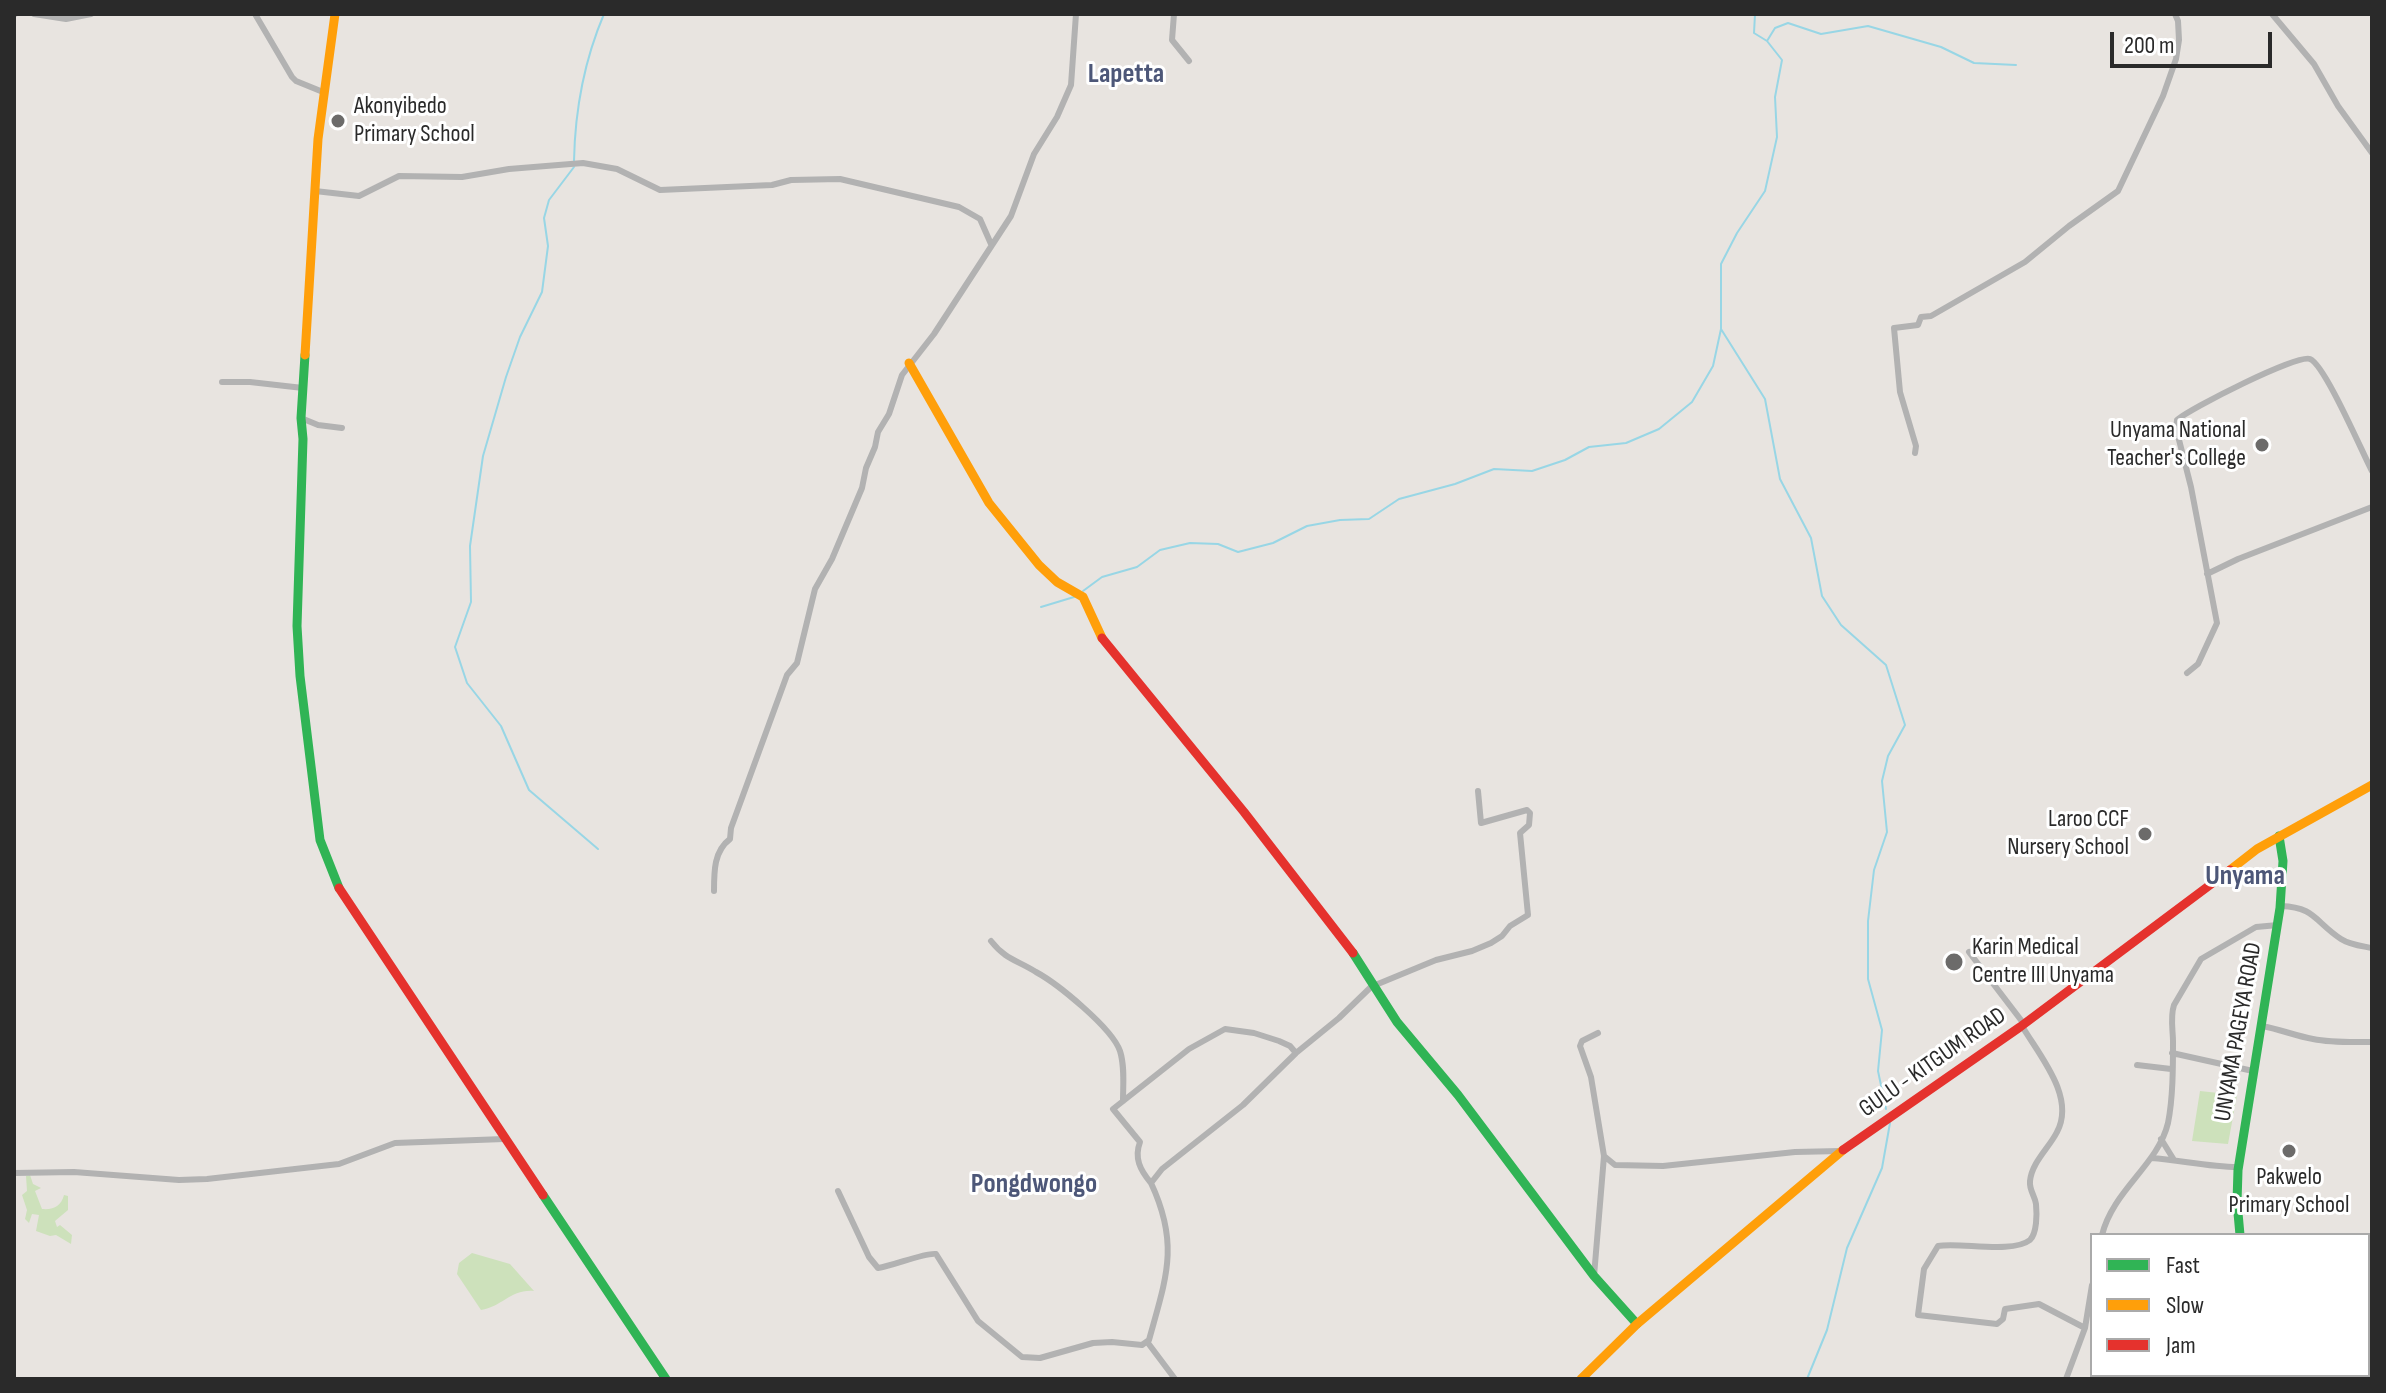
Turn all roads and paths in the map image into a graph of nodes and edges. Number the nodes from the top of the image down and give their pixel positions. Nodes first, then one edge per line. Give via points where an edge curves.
1 (34, 14) edge
2 (91, 14) edge
3 (255, 14) edge
4 (335, 14) edge
5 (1079, 14) edge
6 (1174, 14) edge
7 (2175, 14) edge
8 (2272, 14) edge
9 (1189, 61) dead end
10 (323, 92) junction
11 (2372, 153) edge
12 (315, 191) junction
13 (991, 244) junction
14 (909, 363) junction
15 (222, 382) dead end
16 (303, 388) junction
17 (301, 418) junction
18 (342, 428) dead end
19 (1915, 453) dead end
20 (2372, 471) edge
21 (2372, 507) edge
22 (2207, 574) junction
23 (2187, 673) dead end
24 (2372, 785) edge
25 (1478, 791) dead end
26 (2279, 836) junction
27 (714, 891) dead end
28 (2281, 906) junction
29 (2278, 925) junction
30 (991, 941) dead end
31 (2372, 948) edge
32 (1969, 952) dead end
33 (1373, 986) junction
34 (2023, 1025) junction
35 (2262, 1026) junction
36 (1598, 1033) dead end
37 (2372, 1042) edge
38 (1296, 1053) junction
39 (2172, 1053) junction
40 (2137, 1065) dead end
41 (2171, 1069) junction
42 (2253, 1071) junction
43 (1123, 1101) junction
44 (504, 1139) junction
45 (2161, 1139) junction
46 (1842, 1151) junction
47 (1604, 1156) junction
48 (2151, 1158) junction
49 (2174, 1160) junction
50 (2238, 1167) junction
51 (14, 1173) edge
52 (1151, 1183) junction
53 (838, 1191) dead end
54 (2103, 1233) edge
55 (2240, 1233) edge
56 (1594, 1276) junction
57 (2090, 1297) edge
58 (1637, 1324) junction
59 (2085, 1328) junction
60 (1148, 1343) junction
61 (666, 1379) edge
62 (1175, 1379) edge
63 (1581, 1379) edge
64 (2066, 1379) edge

1 - 2 street via 66,19
3 - 10 street via 292,77
4 - 10 street
5 - 13 street via 1071,85 1034,154 1011,216
6 - 9 street via 1172,40
7 - 19 street via 2176,59 2118,191 2025,262 1921,317 1918,325 1894,328 1900,392
8 - 11 street via 2314,64
10 - 12 street
12 - 13 street via 359,196 399,176 462,177 561,163 617,169 660,190 844,180 959,207 980,219
12 - 16 street
13 - 14 street via 934,334
14 - 27 street via 878,432 862,488 815,589 797,663 787,675 731,836 718,855
14 - 33 street via 989,503 1039,565 1083,597 1102,638 1244,812
15 - 16 street
16 - 17 street
17 - 18 street
17 - 44 street via 297,626 320,840 340,892
20 - 22 street via 2328,382 2310,359 2301,358 2182,416 2176,428
21 - 22 street
22 - 23 street via 2217,623 2198,664
24 - 26 street, GULU - KITGUM ROAD
25 - 33 street via 1481,823 1530,813 1529,825 1520,833 1528,915 1491,943
26 - 28 street, UNYAMA PAGEYA ROAD
26 - 34 street, GULU - KITGUM ROAD
28 - 29 street, UNYAMA PAGEYA ROAD
28 - 31 street via 2299,906 2341,939
29 - 35 street, UNYAMA PAGEYA ROAD
29 - 39 street via 2256,927 2201,959 2172,1010
30 - 43 street via 1005,957 1036,971 1111,1034 1121,1055
32 - 34 street
33 - 38 street
33 - 56 street
34 - 46 street, GULU - KITGUM ROAD
34 - 59 street via 2064,1110 2057,1133 2031,1176 2035,1232 2025,1242 2006,1246 1938,1246 1924,1269 1918,1315 1997,1324 2005,1309 2035,1303
35 - 37 street via 2310,1039
35 - 42 street, UNYAMA PAGEYA ROAD
36 - 47 street via 1580,1046 1591,1077
38 - 43 street via 1279,1041 1225,1029 1189,1049
38 - 52 street
39 - 41 street
39 - 42 street
40 - 41 street
41 - 45 street via 2168,1124
42 - 50 street, UNYAMA PAGEYA ROAD
43 - 52 street via 1113,1109 1140,1142 1138,1164
44 - 51 street via 395,1143 339,1164 207,1179
44 - 61 street
45 - 48 street
45 - 49 street
46 - 47 street via 1663,1166 1615,1165
46 - 58 street, GULU - KITGUM ROAD
47 - 56 street
48 - 49 street
48 - 54 street via 2117,1199
49 - 50 street
50 - 55 street, UNYAMA PAGEYA ROAD
52 - 60 street via 1168,1227 1169,1250
53 - 60 street via 878,1268 936,1254 978,1321 1022,1357 1040,1358 1093,1343
56 - 58 street
57 - 59 street
58 - 63 street, GULU - KITGUM ROAD
59 - 64 street
60 - 62 street

